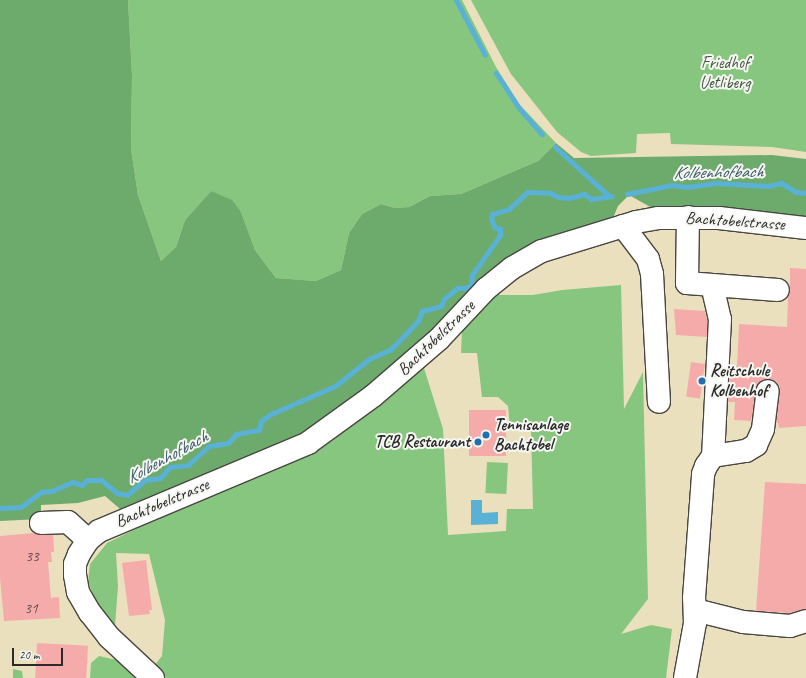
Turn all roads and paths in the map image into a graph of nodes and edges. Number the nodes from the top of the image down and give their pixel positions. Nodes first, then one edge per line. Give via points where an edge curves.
1 (688, 217) junction
2 (623, 226) junction
3 (806, 228) edge
4 (712, 285) junction
5 (778, 290) dead end
6 (768, 391) dead end
7 (659, 402) dead end
8 (713, 456) junction
9 (41, 523) dead end
10 (88, 540) junction
11 (695, 610) junction
12 (806, 621) edge
13 (153, 678) edge
14 (685, 678) edge

1 - 2 street, Bachtobelstrasse via 658,218
1 - 3 street, Bachtobelstrasse
1 - 4 street via 688,283
2 - 7 street via 648,259 652,274
2 - 10 street, Bachtobelstrasse via 542,251 512,268 486,289 439,339 362,405 308,443 112,524
4 - 5 street
4 - 8 street via 720,319
6 - 8 street via 763,429 756,444 750,450
8 - 11 street via 703,474
9 - 10 street via 68,522
10 - 13 street via 75,564 76,586 81,599 109,637
11 - 12 street via 743,622 790,626
11 - 14 street via 695,624

